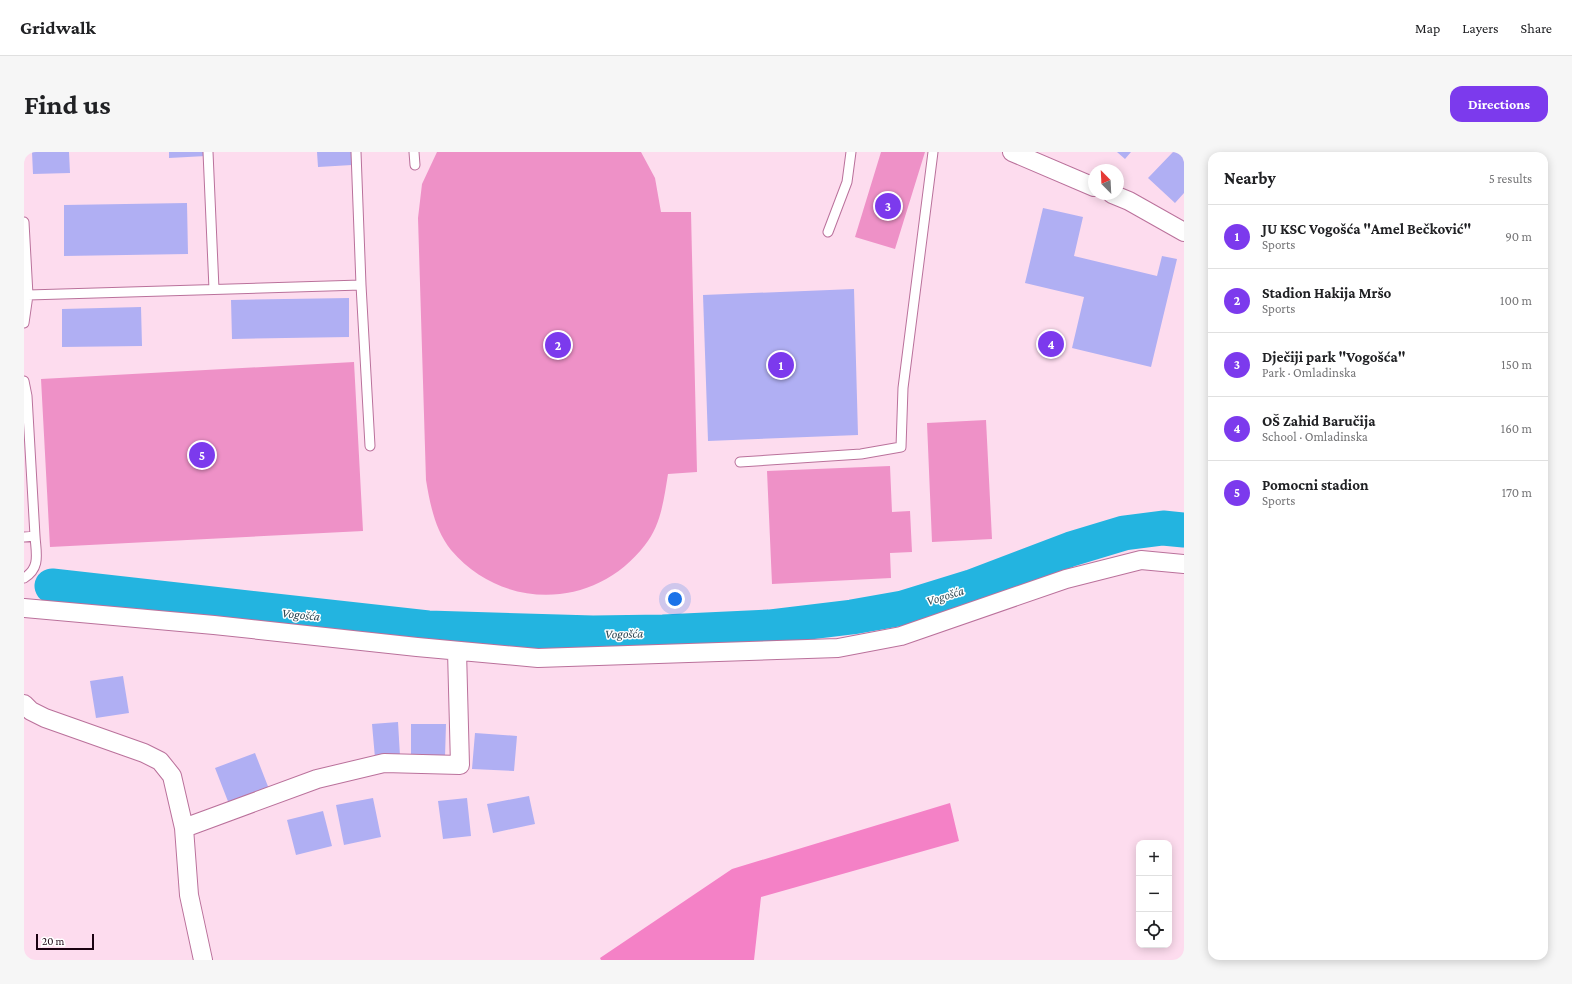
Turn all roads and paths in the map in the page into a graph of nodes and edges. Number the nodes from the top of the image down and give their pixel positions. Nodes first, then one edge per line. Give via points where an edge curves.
1 (208, 152) edge
2 (356, 152) edge
3 (414, 152) edge
4 (851, 152) edge
5 (933, 152) edge
6 (1012, 152) edge
7 (415, 165) dead end
8 (1088, 184) edge
9 (1124, 199) edge
10 (24, 222) edge
11 (828, 232) dead end
12 (1184, 232) edge
13 (361, 285) junction
14 (214, 289) junction
15 (28, 295) junction
16 (24, 323) edge
17 (24, 381) edge
18 (370, 446) dead end
19 (740, 462) dead end
20 (24, 536) edge
21 (35, 536) junction
22 (1184, 564) edge
23 (24, 578) edge
24 (24, 608) edge
25 (457, 651) junction
26 (24, 704) edge
27 (184, 828) junction
28 (203, 960) edge

1 - 14 lane
2 - 13 lane
3 - 7 lane
4 - 11 lane via 847,182
5 - 19 lane via 903,388 901,447 861,454
6 - 8 street
9 - 12 street
10 - 15 lane
13 - 14 lane
13 - 18 lane
14 - 15 lane
15 - 16 lane
17 - 21 lane
20 - 21 lane
21 - 23 lane via 37,563 30,575
22 - 25 street via 1141,560 1066,579 901,636 838,648 538,658
24 - 25 street via 214,624
25 - 27 street via 460,766 384,762 317,779
26 - 27 street via 45,718 160,761 172,776
27 - 28 street via 189,895

